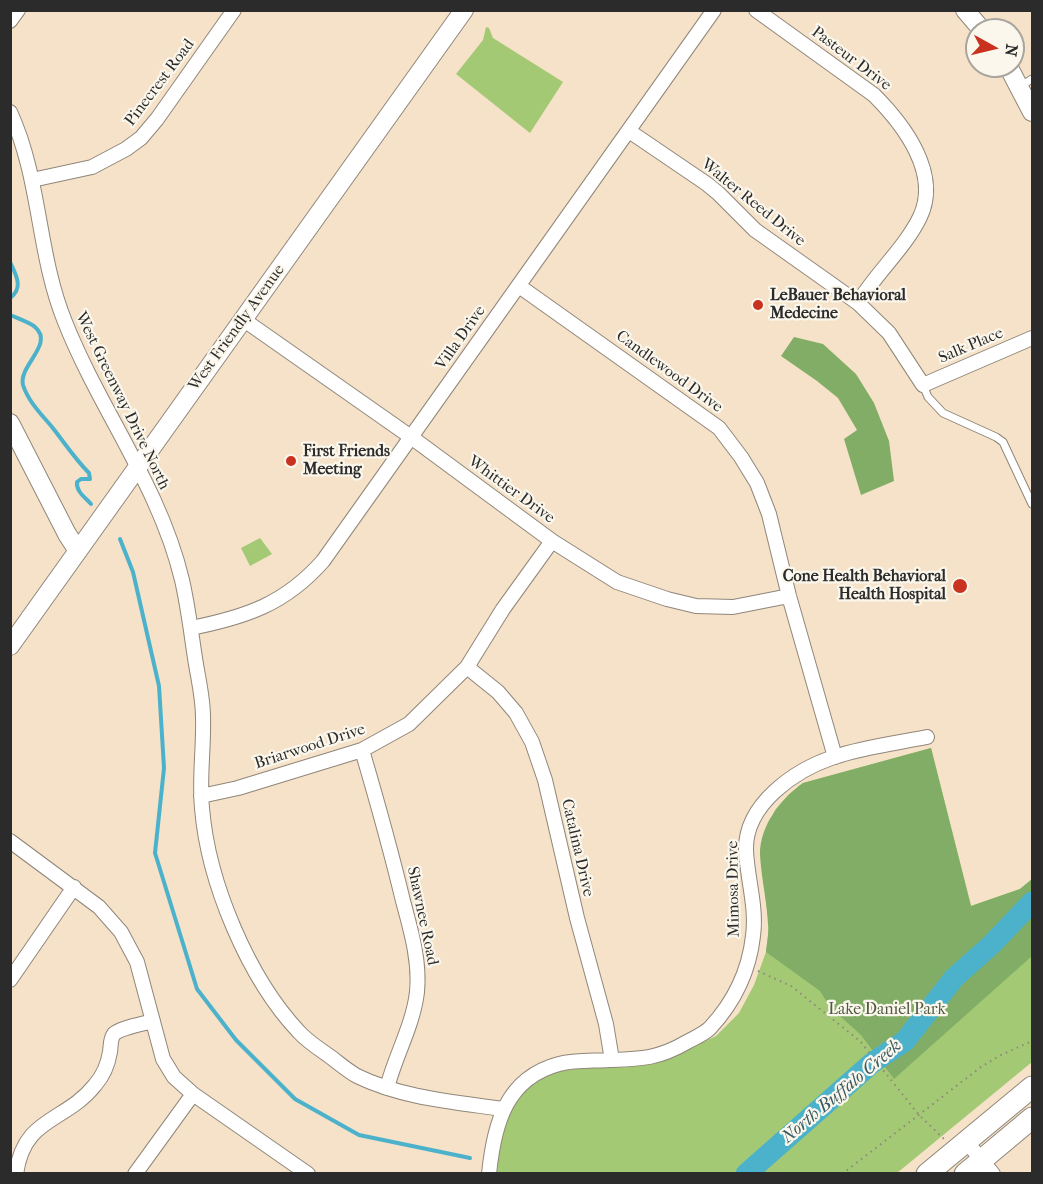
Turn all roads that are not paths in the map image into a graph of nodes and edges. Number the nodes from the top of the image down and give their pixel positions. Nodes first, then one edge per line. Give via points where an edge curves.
1 (18, 10) edge
2 (234, 10) edge
3 (464, 10) edge
4 (714, 10) edge
5 (756, 10) edge
6 (10, 21) edge
7 (1026, 83) edge
8 (10, 112) edge
9 (1032, 112) edge
10 (629, 131) junction
11 (32, 180) junction
12 (519, 286) junction
13 (858, 303) junction
14 (244, 320) junction
15 (1032, 338) edge
16 (922, 385) junction
17 (11, 423) edge
18 (411, 437) junction
19 (139, 467) junction
20 (1032, 504) edge
21 (552, 541) junction
22 (78, 551) junction
23 (789, 596) junction
24 (191, 628) junction
25 (10, 646) edge
26 (467, 667) junction
27 (927, 737) dead end
28 (362, 750) junction
29 (835, 757) junction
30 (201, 796) junction
31 (10, 841) edge
32 (74, 887) junction
33 (10, 980) edge
34 (153, 1021) junction
35 (612, 1060) junction
36 (1032, 1087) edge
37 (387, 1089) junction
38 (193, 1094) junction
39 (503, 1109) junction
40 (1032, 1118) edge
41 (961, 1146) junction
42 (987, 1167) edge
43 (16, 1173) edge
44 (135, 1173) edge
45 (308, 1173) edge
46 (489, 1173) edge
47 (927, 1173) edge
48 (965, 1173) edge

1 - 6 street
2 - 11 street, Pinecrest Road via 141,138 92,167
3 - 14 main road, West Friendly Avenue
4 - 10 street, Villa Drive
5 - 13 street, Pasteur Drive via 874,94 905,132 922,169 926,192 920,217
7 - 9 main road
8 - 11 street, West Greenway Drive North via 20,132
10 - 12 street, Villa Drive
10 - 13 street, Walter Reed Drive via 707,184 754,230
11 - 19 street, West Greenway Drive North via 45,258 65,323
12 - 18 street, Villa Drive
12 - 23 street, Candlewood Drive via 719,428 757,483 769,514
13 - 16 street, Walter Reed Drive via 889,333
14 - 18 street, Whittier Drive
14 - 19 main road, West Friendly Avenue
15 - 16 street, Salk Place
16 - 20 lane via 943,413 1003,442
17 - 22 main road
18 - 21 street, Whittier Drive
18 - 24 street, Villa Drive via 330,552 298,586 255,612
19 - 22 main road, West Friendly Avenue
19 - 24 street, West Greenway Drive North via 174,550
21 - 23 street, Whittier Drive via 617,582 696,606 733,607
21 - 26 street, Briarwood Drive
22 - 25 main road, West Friendly Avenue
23 - 29 street, Candlewood Drive
24 - 30 street, West Greenway Drive North via 204,721
26 - 28 street, Briarwood Drive via 410,724
26 - 35 street, Catalina Drive via 504,699 532,742 545,780
27 - 29 street, Mimosa Drive
28 - 30 street, Briarwood Drive
28 - 37 street, Shawnee Road via 387,834 417,970 411,1019
29 - 35 street, Mimosa Drive via 790,779 752,819 746,847 754,934 747,967 730,1004 708,1030 681,1046 655,1057
30 - 37 street, West Greenway Drive North via 214,868 234,928 256,974 300,1034 354,1074
31 - 32 street
32 - 33 street
32 - 34 street via 121,932 137,962
34 - 38 street via 163,1059 174,1077
34 - 43 street via 112,1036 99,1080 78,1104 32,1132 18,1158
35 - 39 street, Mimosa Drive via 561,1064 537,1072 522,1083
36 - 41 main road
37 - 39 street, West Greenway Drive North
38 - 44 street
38 - 45 street
39 - 46 street, Mimosa Drive
40 - 42 main road
41 - 42 street
41 - 47 main road
42 - 48 main road

